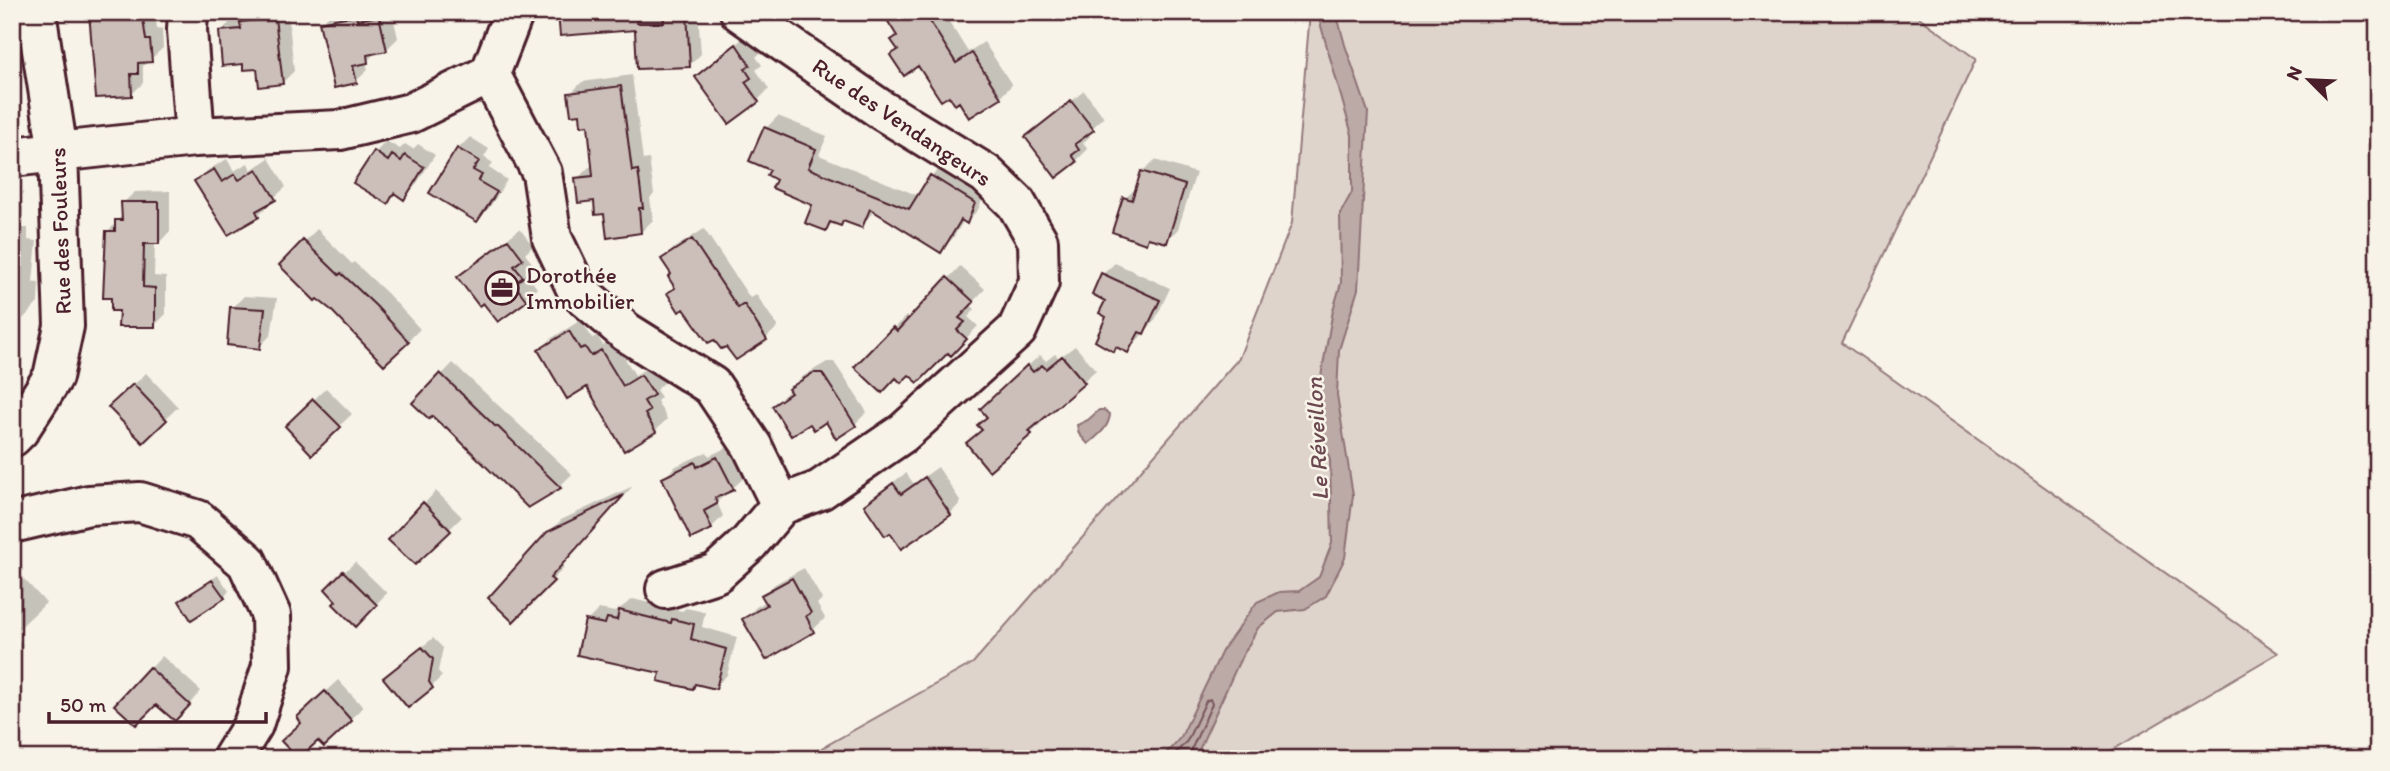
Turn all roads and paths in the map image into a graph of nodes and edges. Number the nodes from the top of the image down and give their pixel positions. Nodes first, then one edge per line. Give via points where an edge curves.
1 (36, 12) edge
2 (188, 12) edge
3 (514, 12) edge
4 (740, 12) edge
5 (490, 74) junction
6 (195, 137) junction
7 (58, 152) junction
8 (12, 157) edge
9 (12, 437) edge
10 (781, 505) junction
11 (12, 523) edge
12 (666, 589) dead end
13 (232, 759) edge

1 - 7 street, Rue des Fouleurs
2 - 6 street
3 - 5 street
4 - 10 street, Rue des Vendangeurs via 883,111 986,174 1017,203 1038,241 1039,282 1017,330 903,433 820,490
5 - 6 street via 411,113 340,130
5 - 10 street via 542,173 552,238 578,290 626,332 712,386 752,446
6 - 7 street
7 - 8 street
7 - 9 street, Rue des Fouleurs via 64,326 52,377
10 - 12 street, Rue des Vendangeurs via 716,573
11 - 13 street via 89,505 140,502 198,520 247,562 271,615 272,666 253,725

